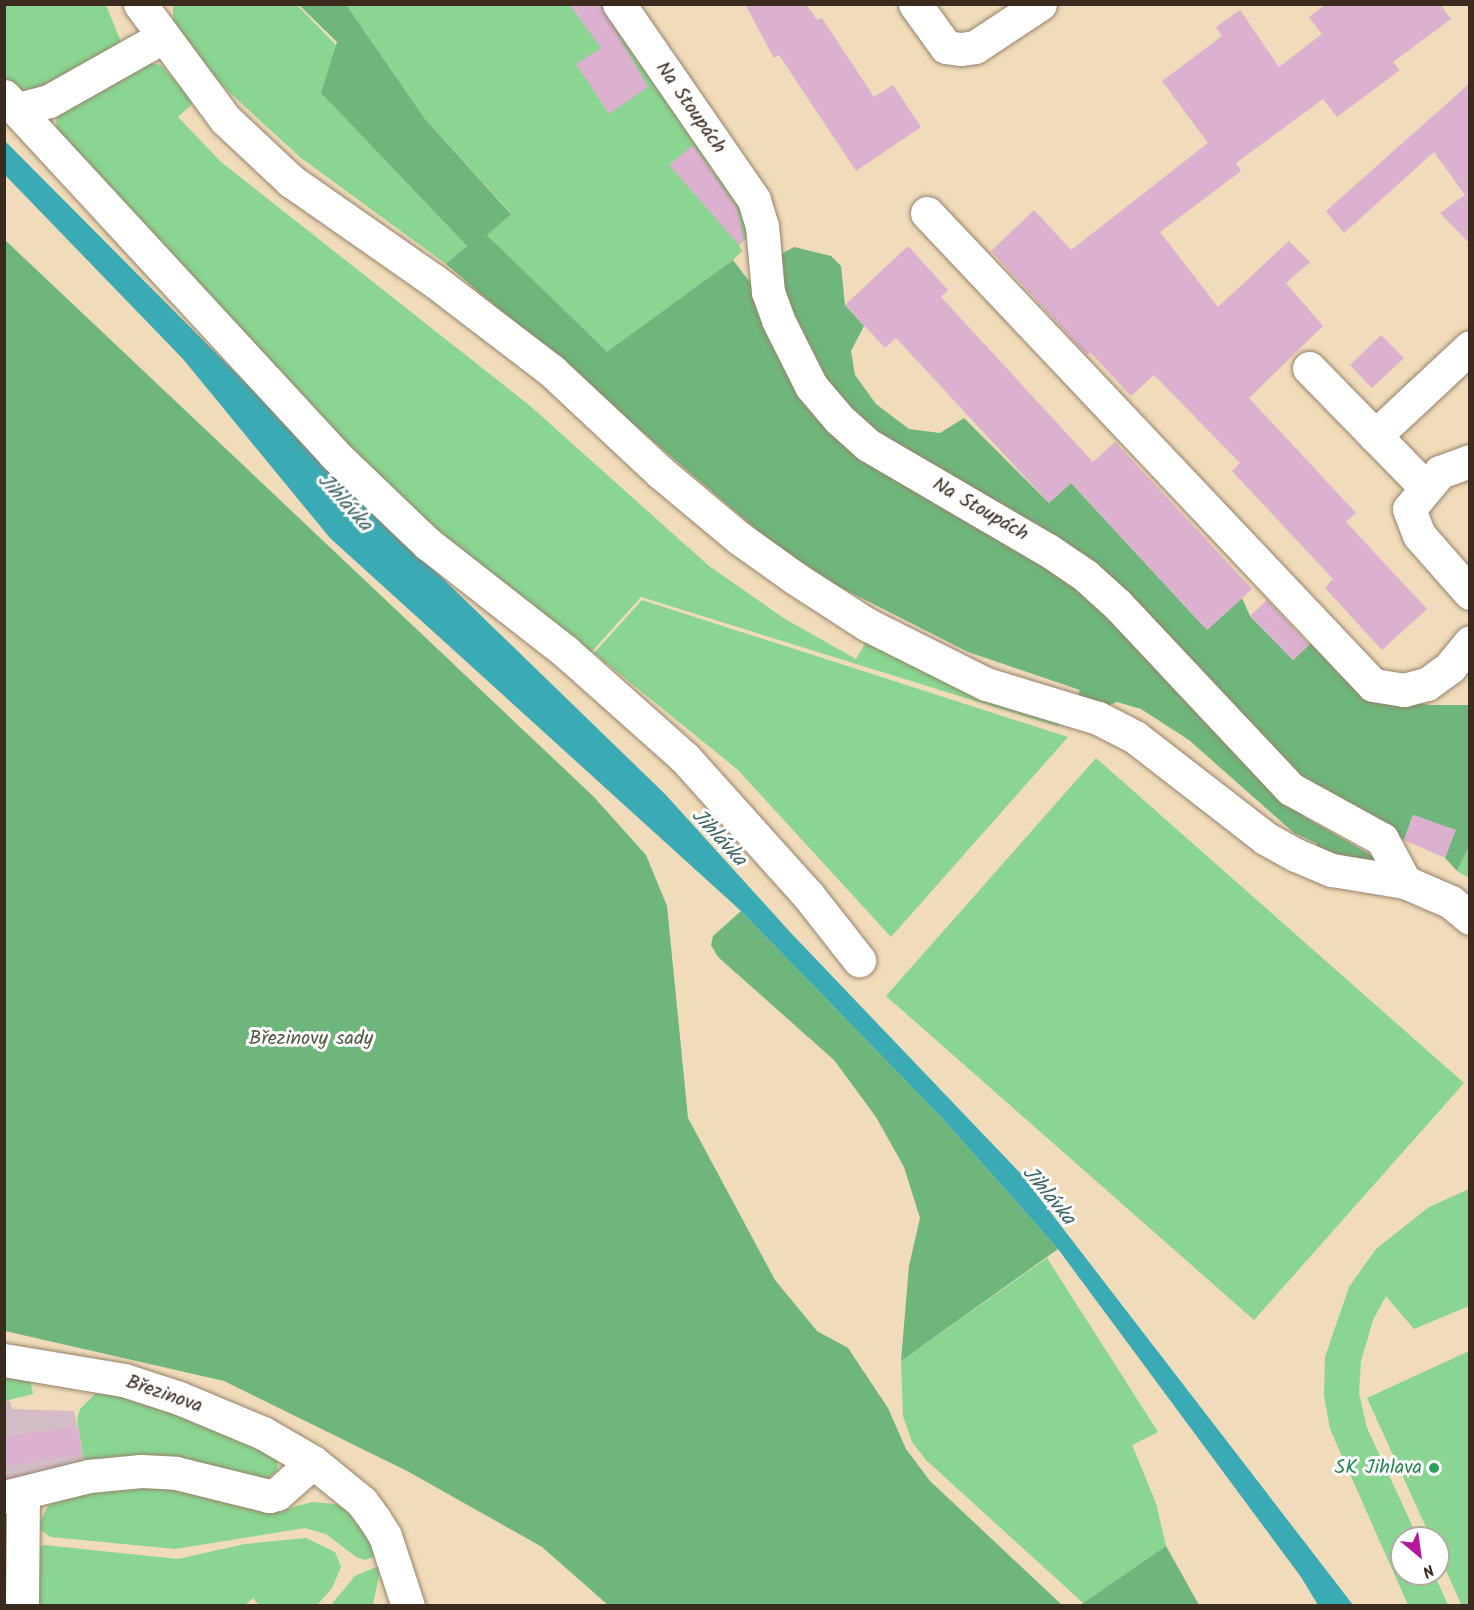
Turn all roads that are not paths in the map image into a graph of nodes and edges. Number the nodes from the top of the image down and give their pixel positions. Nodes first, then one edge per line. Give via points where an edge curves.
1 (140, 4) edge
2 (619, 4) edge
3 (915, 4) edge
4 (1040, 4) edge
5 (161, 38) junction
6 (12, 102) edge
7 (927, 213) dead end
8 (1470, 347) edge
9 (1309, 368) dead end
10 (1375, 436) junction
11 (1470, 461) edge
12 (1425, 487) junction
13 (1470, 592) edge
14 (1470, 642) edge
15 (1405, 882) junction
16 (1470, 918) edge
17 (859, 960) dead end
18 (4, 1359) edge
19 (313, 1462) junction
20 (14, 1495) edge
21 (22, 1605) edge
22 (408, 1605) edge

1 - 5 street
2 - 15 street, Na Stoupách via 754,200 762,226 768,292 794,357 839,419 868,445 1086,576 1291,789 1382,838
3 - 4 street via 946,46 961,49 975,47
5 - 6 street via 72,90
5 - 15 street via 225,119 291,181 433,280 552,371 660,472 739,538 795,578 866,624 986,684 1098,718 1135,737 1265,838 1296,855 1332,870
6 - 17 street via 334,454 428,544 567,652 686,758 808,895
7 - 14 street via 1373,685 1404,690 1427,684 1450,667
8 - 10 street
9 - 10 street
10 - 12 street
11 - 12 street via 1440,472
12 - 13 street via 1409,509 1419,535
15 - 16 street via 1451,902
18 - 19 street, Březinova via 124,1380 263,1433
19 - 20 street via 278,1494 269,1496 176,1473 141,1471 89,1476
19 - 22 street, Březinova via 343,1484 375,1520 385,1536
20 - 21 street

